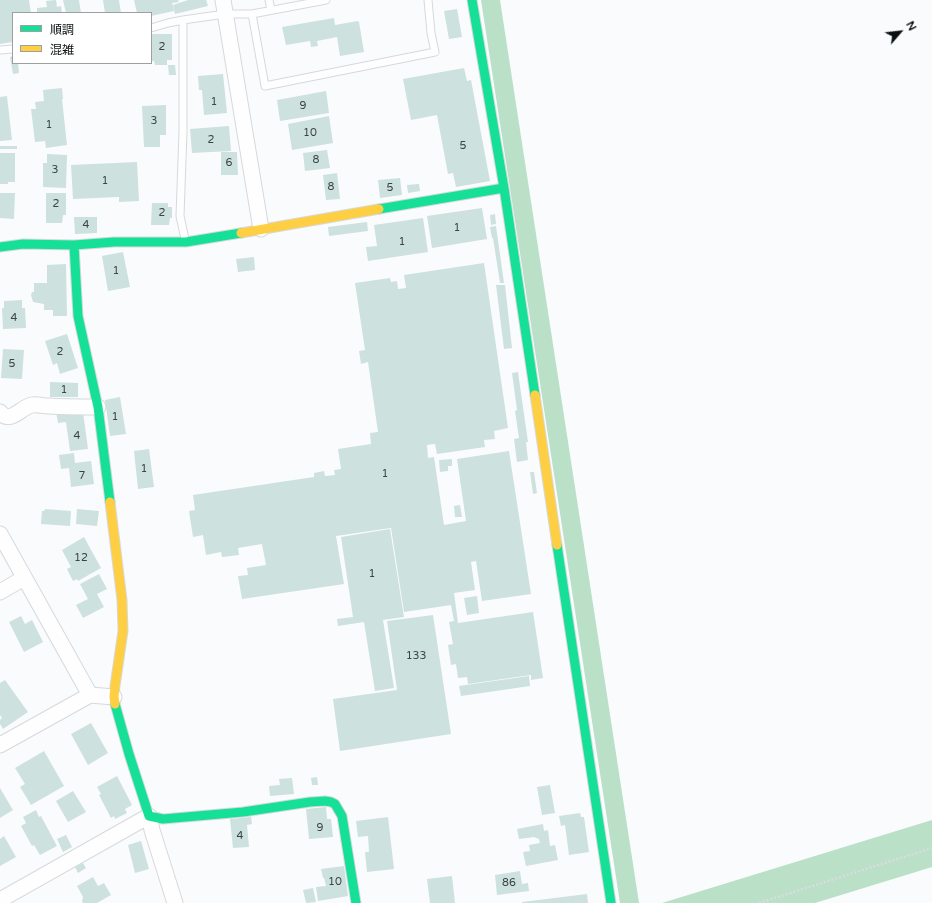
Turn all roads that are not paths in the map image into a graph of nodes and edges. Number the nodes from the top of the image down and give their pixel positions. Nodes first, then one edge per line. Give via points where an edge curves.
1 (269, 0) edge
2 (326, 0) edge
3 (428, 0) edge
4 (472, 0) edge
5 (224, 7) edge
6 (270, 10) junction
7 (252, 14) junction
8 (183, 20) junction
9 (152, 28) edge
10 (12, 49) edge
11 (0, 50) edge
12 (504, 188) junction
13 (261, 229) junction
14 (186, 242) junction
15 (74, 245) junction
16 (0, 247) edge
17 (98, 407) junction
18 (0, 412) edge
19 (0, 534) edge
20 (24, 578) junction
21 (0, 592) edge
22 (90, 695) junction
23 (114, 697) junction
24 (0, 745) edge
25 (149, 816) junction
26 (0, 900) edge
27 (175, 903) edge
28 (356, 903) edge
29 (611, 903) edge

1 - 6 lane
2 - 6 lane
3 - 7 lane via 435,52 265,86
4 - 12 street
5 - 7 lane
5 - 8 lane
5 - 13 street
6 - 7 lane
8 - 9 lane
8 - 14 lane via 180,216
10 - 11 lane
12 - 13 street
12 - 29 street
13 - 14 street
14 - 15 street
15 - 16 street via 23,244
15 - 17 street via 78,316
17 - 18 street via 33,405 7,417
17 - 23 street via 124,616
19 - 20 street
20 - 21 street
20 - 22 street
22 - 23 street
22 - 24 street
23 - 25 street
25 - 26 street
25 - 27 street
25 - 28 street via 163,819 332,803 338,807 342,816

